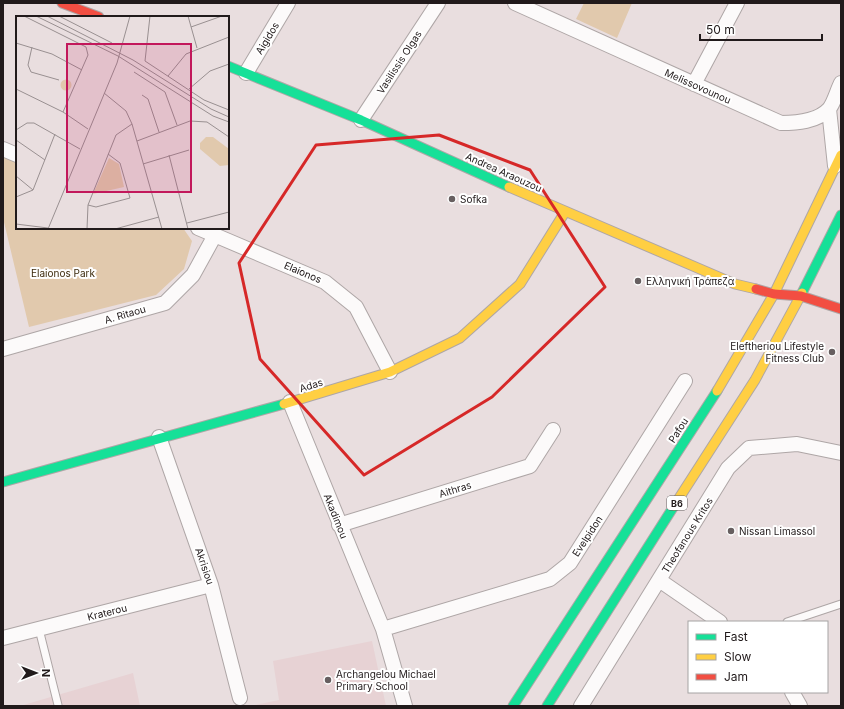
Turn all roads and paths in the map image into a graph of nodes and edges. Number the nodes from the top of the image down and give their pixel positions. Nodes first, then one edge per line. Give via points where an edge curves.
1 (62, 3) edge
2 (288, 3) edge
3 (438, 3) edge
4 (515, 3) edge
5 (737, 3) edge
6 (96, 16) edge
7 (229, 66) edge
8 (246, 73) junction
9 (841, 83) edge
10 (694, 84) junction
11 (829, 109) junction
12 (361, 120) junction
13 (3, 149) edge
14 (16, 155) edge
15 (838, 161) edge
16 (565, 212) junction
17 (841, 215) edge
18 (200, 229) edge
19 (215, 235) junction
20 (774, 294) junction
21 (801, 296) junction
22 (841, 309) edge
23 (3, 349) edge
24 (390, 372) junction
25 (686, 381) dead end
26 (290, 402) junction
27 (553, 430) dead end
28 (159, 437) junction
29 (841, 453) edge
30 (3, 482) edge
31 (339, 525) junction
32 (659, 580) junction
33 (212, 585) junction
34 (841, 604) edge
35 (719, 621) edge
36 (790, 621) edge
37 (39, 629) junction
38 (383, 629) junction
39 (3, 638) edge
40 (793, 693) edge
41 (240, 698) dead end
42 (588, 703) edge
43 (58, 704) dead end
44 (405, 706) edge
45 (513, 706) edge
46 (547, 706) edge
47 (800, 706) edge

1 - 6 main road
2 - 8 street, Aigidos
3 - 12 street, Vasilissis Olgas
4 - 10 street, Melissovounou
5 - 10 street
7 - 8 main road, Andrea Araouzou
8 - 12 main road, Andrea Araouzou
9 - 11 street
10 - 11 street, Melissovounou via 780,123 807,121
11 - 15 street
12 - 16 main road, Andrea Araouzou
13 - 14 street
15 - 20 main road, Pafou
16 - 20 main road, Andrea Araouzou via 735,284
16 - 24 main road, Adas via 520,284 460,338
17 - 21 main road, B6
18 - 19 street, Elaionos
19 - 23 street, A. Ritaou via 193,275 165,303
19 - 24 street, Elaionos via 326,282 356,307
20 - 21 main road, Andrea Araouzou
20 - 45 main road, Pafou via 724,380
21 - 22 main road, Andrea Araouzou
21 - 46 main road, B6 via 755,380
24 - 26 main road, Adas
25 - 38 street, Evelpidon via 570,563 550,579
26 - 28 main road, Adas
26 - 31 street, Akadimou
27 - 31 street, Aithras via 530,466
28 - 30 main road, Adas
28 - 33 street, Akrisiou
29 - 32 street, Theofanous Kritos via 797,444 749,448 728,468
31 - 38 street, Akadimou
32 - 35 street
32 - 42 street, Theofanous Kritos
33 - 37 street, Kraterou
33 - 41 street, Akrisiou
34 - 36 lane
37 - 39 street, Kraterou
37 - 43 lane
38 - 44 street, Akadimou
40 - 47 street

